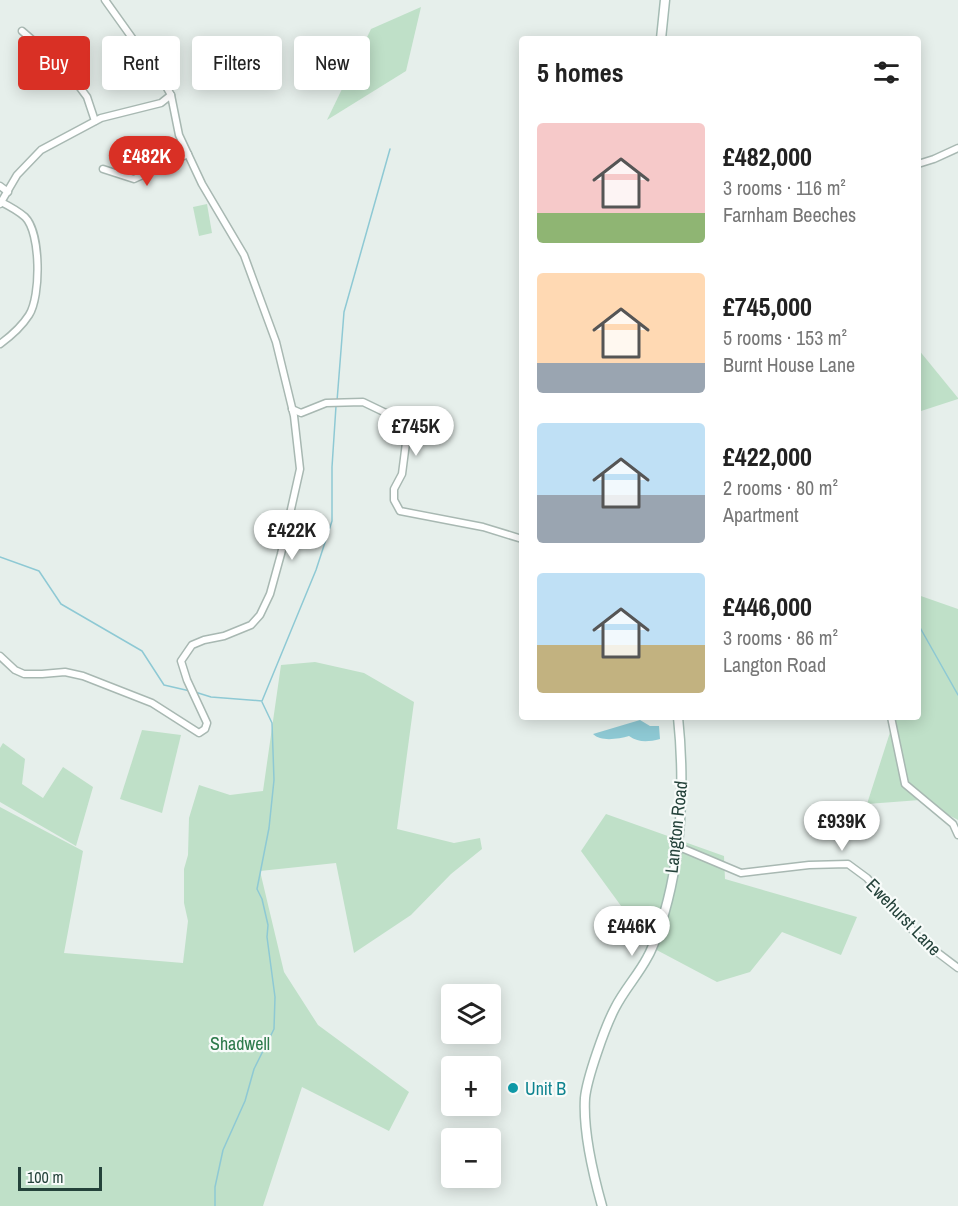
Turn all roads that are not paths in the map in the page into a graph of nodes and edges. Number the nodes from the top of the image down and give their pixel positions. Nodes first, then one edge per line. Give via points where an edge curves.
1 (105, 0) edge
2 (665, 0) edge
3 (22, 31) dead end
4 (661, 36) edge
5 (171, 95) junction
6 (95, 121) junction
7 (958, 148) edge
8 (188, 154) junction
9 (921, 163) edge
10 (103, 169) dead end
11 (0, 186) edge
12 (8, 192) junction
13 (1, 203) edge
14 (0, 344) edge
15 (292, 409) junction
16 (519, 538) edge
17 (0, 656) edge
18 (678, 720) edge
19 (892, 720) edge
20 (958, 835) edge
21 (677, 846) junction
22 (958, 968) edge
23 (602, 1206) edge

1 - 5 street via 149,57
2 - 4 street
3 - 6 street via 67,69 87,97
5 - 6 street via 161,103
5 - 8 street via 179,135
6 - 12 street via 41,150 17,175
7 - 9 street
8 - 10 street via 134,180
8 - 15 street via 244,255 276,342
11 - 12 street
12 - 13 street
13 - 14 street via 25,217 34,231 38,264 30,313
15 - 16 street via 301,413 326,403 363,402 390,415 404,426 407,435 402,474 394,489 400,511
15 - 17 street via 300,469 270,594 251,625 192,645 181,661 207,723 205,729 199,733 152,704 83,676 65,672 24,674
18 - 21 street, Langton Road via 682,790
19 - 20 street via 904,784 953,824
21 - 22 street, Ewehurst Lane via 741,873 848,864 867,878 921,940
21 - 23 street, Langton Road via 661,923 647,958 609,1021 586,1096 589,1140

